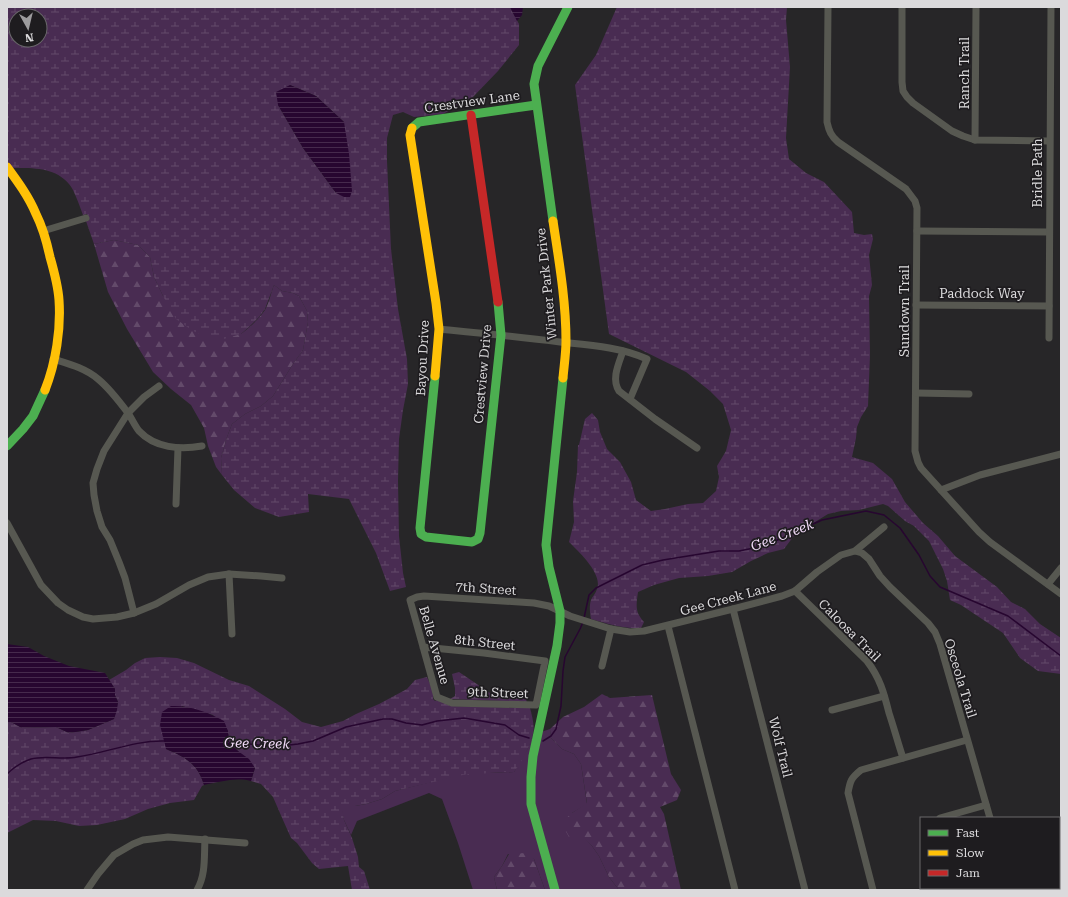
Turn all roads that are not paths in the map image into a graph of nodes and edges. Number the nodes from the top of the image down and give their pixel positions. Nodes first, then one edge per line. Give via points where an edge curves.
1 (568, 7) edge
2 (828, 7) edge
3 (902, 7) edge
4 (976, 7) edge
5 (1051, 7) edge
6 (536, 105) junction
7 (471, 115) junction
8 (412, 127) joint
9 (975, 140) junction
10 (1049, 141) junction
11 (7, 167) edge
12 (86, 218) dead end
13 (43, 231) junction
14 (917, 231) junction
15 (1049, 232) junction
16 (916, 305) junction
17 (1049, 306) junction
18 (439, 329) junction
19 (501, 334) junction
20 (1049, 338) dead end
21 (566, 342) junction
22 (623, 351) junction
23 (54, 359) junction
24 (159, 386) dead end
25 (916, 393) junction
26 (969, 394) dead end
27 (630, 400) junction
28 (128, 413) junction
29 (7, 446) edge
30 (202, 446) dead end
31 (178, 448) junction
32 (697, 448) dead end
33 (1061, 454) edge
34 (941, 490) junction
35 (176, 504) dead end
36 (7, 523) edge
37 (884, 527) dead end
38 (478, 539) joint
39 (855, 551) junction
40 (1061, 568) edge
41 (229, 574) junction
42 (282, 578) dead end
43 (1048, 584) junction
44 (795, 592) junction
45 (1061, 594) edge
46 (410, 600) joint
47 (733, 609) junction
48 (560, 611) junction
49 (134, 613) junction
50 (668, 626) junction
51 (611, 629) junction
52 (232, 634) dead end
53 (423, 647) junction
54 (602, 666) dead end
55 (884, 696) junction
56 (437, 697) joint
57 (536, 705) joint
58 (832, 710) dead end
59 (967, 740) junction
60 (903, 758) junction
61 (986, 805) junction
62 (944, 817) edge
63 (990, 817) edge
64 (205, 839) junction
65 (245, 843) dead end
66 (87, 890) edge
67 (197, 890) edge
68 (556, 890) edge
69 (735, 890) edge
70 (805, 890) edge
71 (873, 890) edge

1 - 6 street, Winter Park Drive via 538,66 534,84
2 - 14 street, Sundown Trail via 829,130 838,142 911,194 917,208
3 - 9 street via 903,91 913,103 952,131
4 - 9 street, Ranch Trail
5 - 10 street, Bridle Path
6 - 7 street, Crestview Lane
6 - 21 street, Winter Park Drive via 563,291
7 - 8 street, Crestview Lane via 419,122
7 - 19 street, Crestview Drive
8 - 18 street, Bayou Drive via 410,135
9 - 10 street
10 - 15 street, Bridle Path
11 - 13 street via 32,205
12 - 13 street
13 - 23 street via 59,304
14 - 15 street
14 - 16 street, Sundown Trail
15 - 17 street, Bridle Path
16 - 17 street, Paddock Way
16 - 25 street, Sundown Trail
17 - 20 street, Bridle Path
18 - 19 street
18 - 38 street, Bayou Drive via 420,528 426,537 472,542
19 - 21 street
19 - 38 street, Crestview Drive
21 - 22 street
21 - 48 street, Winter Park Drive via 546,545
22 - 27 street via 615,379 616,387
22 - 27 street via 647,359
23 - 28 street via 79,367 97,378
23 - 29 street via 36,412
24 - 28 street
25 - 26 street
25 - 34 street, Sundown Trail via 916,456 921,468
27 - 32 street
28 - 31 street via 139,431 151,441
28 - 49 street via 104,452 97,469 94,495 102,527 125,578
30 - 31 street
31 - 35 street
33 - 34 street via 980,475
34 - 43 street, Sundown Trail via 990,542
36 - 49 street via 41,585 58,603 83,617 93,619
37 - 39 street, Gee Creek Lane
39 - 44 street, Gee Creek Lane via 842,555 817,572
39 - 59 street, Osceola Trail via 869,558 880,576 935,632
40 - 43 street
41 - 42 street
41 - 49 street via 208,577
41 - 52 street
43 - 45 street, Sundown Trail
44 - 47 street, Gee Creek Lane
44 - 55 street, Caloosa Trail via 867,661 879,680
46 - 48 street, 7th Street via 424,596 534,603
46 - 53 street, Belle Avenue
47 - 50 street, Gee Creek Lane
47 - 70 street, Wolf Trail
48 - 51 street, Gee Creek Lane
48 - 68 street, Winter Park Drive via 558,646 530,777 532,804
50 - 51 street, Gee Creek Lane via 630,632
50 - 69 street
51 - 54 street
53 - 56 street, Belle Avenue
53 - 57 street, 8th Street via 545,661
55 - 58 street
55 - 60 street, Caloosa Trail
56 - 57 street, 9th Street via 452,703
59 - 60 street
59 - 61 street, Osceola Trail
60 - 71 street via 861,770 854,775 850,783 848,793
61 - 62 street
61 - 63 street, Osceola Trail
64 - 65 street
64 - 66 street via 168,837 133,844 114,855
64 - 67 street via 203,874

